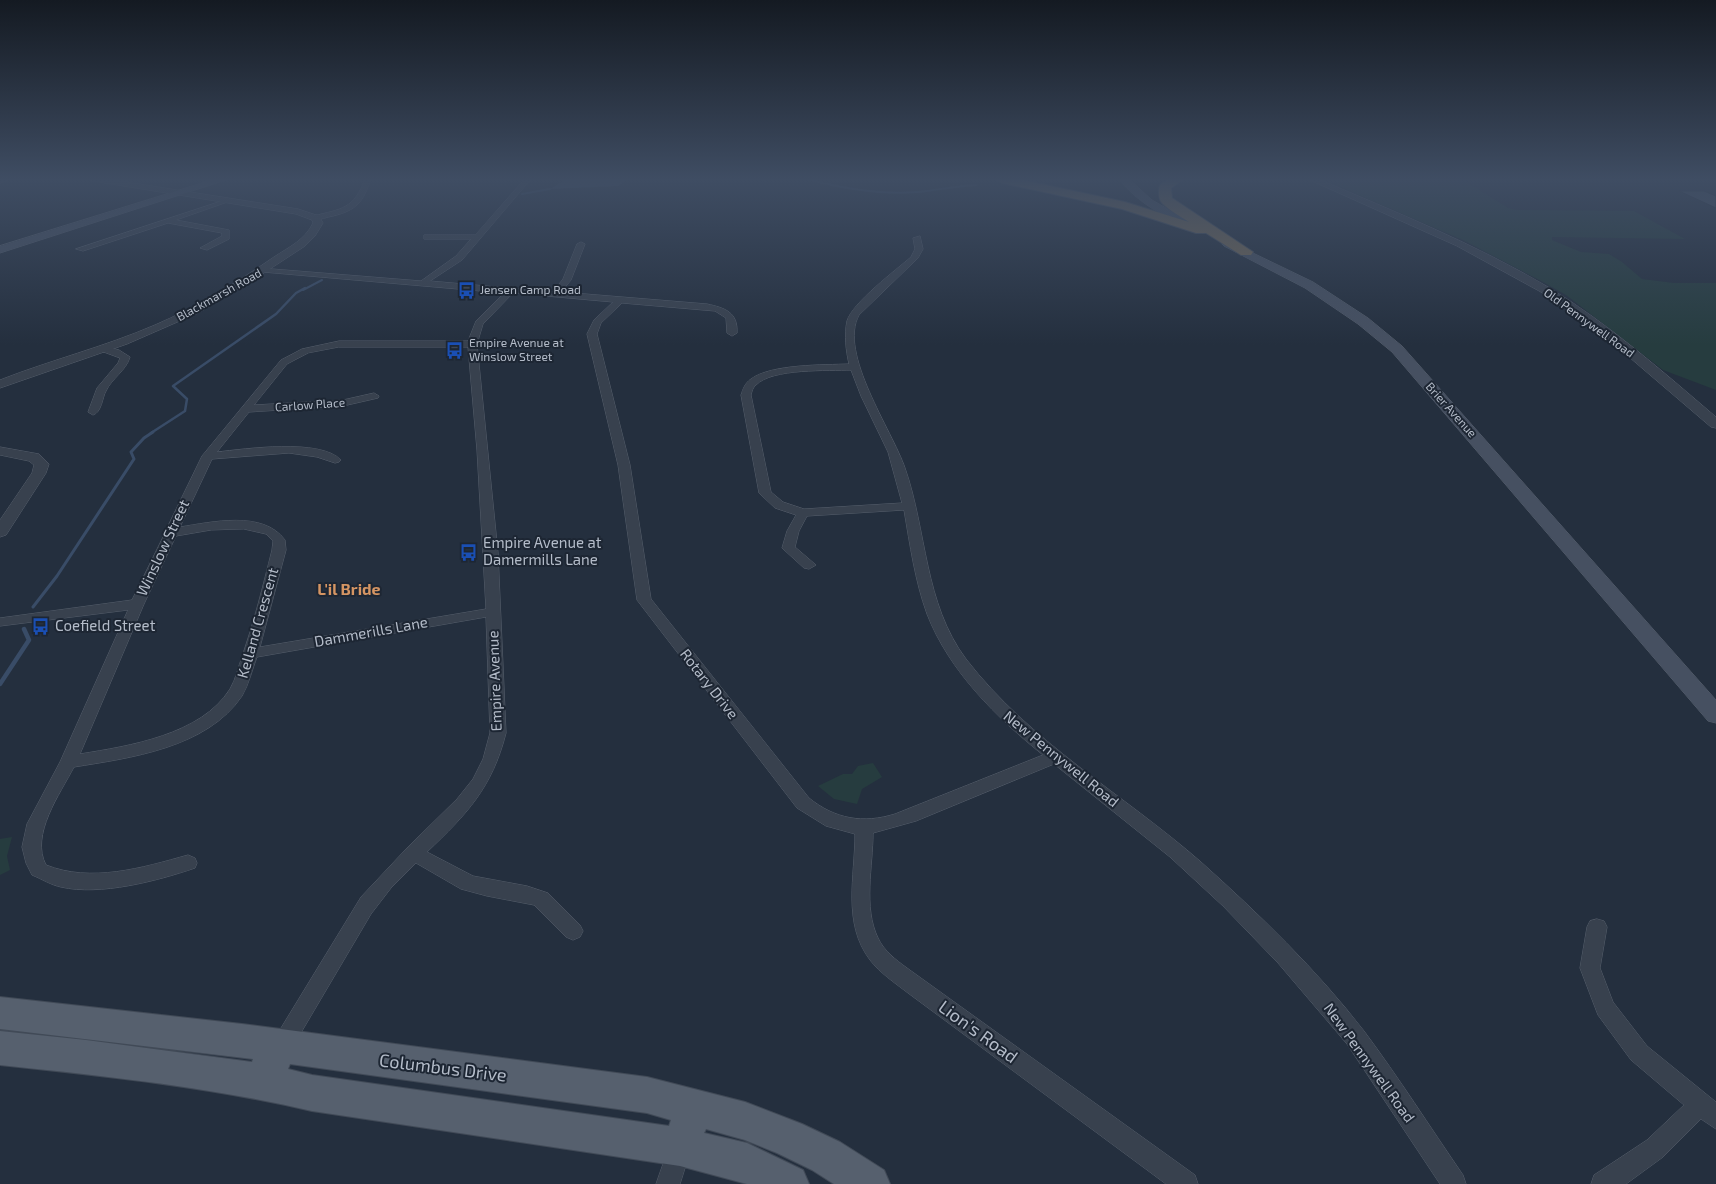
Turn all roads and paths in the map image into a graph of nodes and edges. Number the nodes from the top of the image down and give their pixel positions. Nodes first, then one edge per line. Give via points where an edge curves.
1 (41, 234) edge
2 (50, 234) edge
3 (124, 234) edge
4 (226, 234) edge
5 (312, 234) edge
6 (479, 234) edge
7 (1210, 234) edge
8 (1217, 234) edge
9 (1439, 234) edge
10 (427, 237) dead end
11 (476, 238) junction
12 (917, 238) dead end
13 (8, 239) dead end
14 (581, 244) dead end
15 (204, 248) dead end
16 (80, 249) dead end
17 (0, 250) edge
18 (1246, 252) junction
19 (263, 270) junction
20 (424, 282) junction
21 (512, 290) junction
22 (556, 293) junction
23 (620, 300) junction
24 (732, 333) dead end
25 (472, 344) junction
26 (104, 349) junction
27 (855, 366) junction
28 (0, 384) edge
29 (374, 396) dead end
30 (246, 409) junction
31 (93, 412) dead end
32 (1716, 424) edge
33 (0, 451) edge
34 (208, 456) junction
35 (334, 460) dead end
36 (908, 506) junction
37 (803, 513) junction
38 (0, 532) edge
39 (169, 533) junction
40 (809, 565) dead end
41 (137, 604) junction
42 (492, 612) junction
43 (0, 622) edge
44 (251, 652) junction
45 (1716, 715) edge
46 (1055, 757) junction
47 (68, 762) junction
48 (864, 827) junction
49 (413, 853) junction
50 (188, 862) dead end
51 (1597, 927) dead end
52 (573, 932) dead end
53 (0, 1013) edge
54 (281, 1046) junction
55 (0, 1048) edge
56 (260, 1081) junction
57 (695, 1107) junction
58 (1708, 1110) edge
59 (680, 1147) junction
60 (668, 1184) edge
61 (789, 1184) edge
62 (870, 1184) edge
63 (1186, 1184) edge
64 (1454, 1184) edge
65 (1603, 1184) edge

1 - 13 main road
2 - 17 main road
3 - 16 street
4 - 15 street
5 - 19 street, Blackmarsh Road
6 - 11 street
7 - 18 main road, Brier Avenue
8 - 18 highway
9 - 32 street, Old Pennywell Road via 1544,290 1578,313
10 - 11 street
11 - 20 street via 459,258
12 - 27 street, New Pennywell Road via 919,249 914,258 853,318 851,354
14 - 22 street via 567,280
18 - 45 main road, Brier Avenue via 1325,295 1397,349
19 - 20 street
19 - 26 street, Blackmarsh Road via 183,315
20 - 21 street
21 - 22 street
21 - 25 street, Empire Avenue via 480,324
22 - 23 street
23 - 24 street via 716,308 734,322
23 - 48 street, Rotary Drive via 597,322 592,334 624,465 644,600 803,803 826,819
25 - 30 street, Winslow Street via 339,344 311,349 281,364
25 - 42 street, Empire Avenue via 491,553
26 - 28 street, Blackmarsh Road
26 - 31 street via 125,357 123,364 102,388
27 - 36 street, New Pennywell Road via 899,468
27 - 37 street via 772,374 756,379 748,387 746,394 765,493 779,505
29 - 30 street, Carlow Place via 343,403
30 - 34 street, Winslow Street
33 - 38 street via 34,457 42,464 40,473
34 - 35 street via 284,451 313,453
34 - 39 street, Winslow Street
36 - 37 street
36 - 46 street, New Pennywell Road via 927,599 943,637 985,693
37 - 40 street via 788,548
39 - 41 street, Winslow Street
39 - 44 street, Kelland Crescent via 240,525 262,528 279,540
41 - 43 street
41 - 47 street, Winslow Street
42 - 44 street, Dammerills Lane
42 - 49 street, Empire Avenue via 498,733 492,759 478,786
44 - 47 street, Kelland Crescent via 234,696 201,724 150,746
46 - 48 street, Rotary Drive via 894,821
46 - 64 street, New Pennywell Road via 1179,854 1271,942 1355,1038
47 - 50 street, Winslow Street via 32,838 31,847 39,870 61,879 118,880
48 - 63 street, Lion's Road via 861,912 866,935 877,953 915,986
49 - 52 street via 468,882 541,899
49 - 54 street, Empire Avenue via 368,904
51 - 58 street via 1590,968 1605,1008 1639,1053
53 - 54 main road, Columbus Drive
54 - 56 main road
54 - 57 main road, Columbus Drive via 647,1095
55 - 56 main road
56 - 59 main road via 312,1093
57 - 59 main road
57 - 62 main road, Columbus Drive via 745,1121 788,1138 826,1156
58 - 65 street
59 - 60 street
59 - 61 main road via 747,1163

